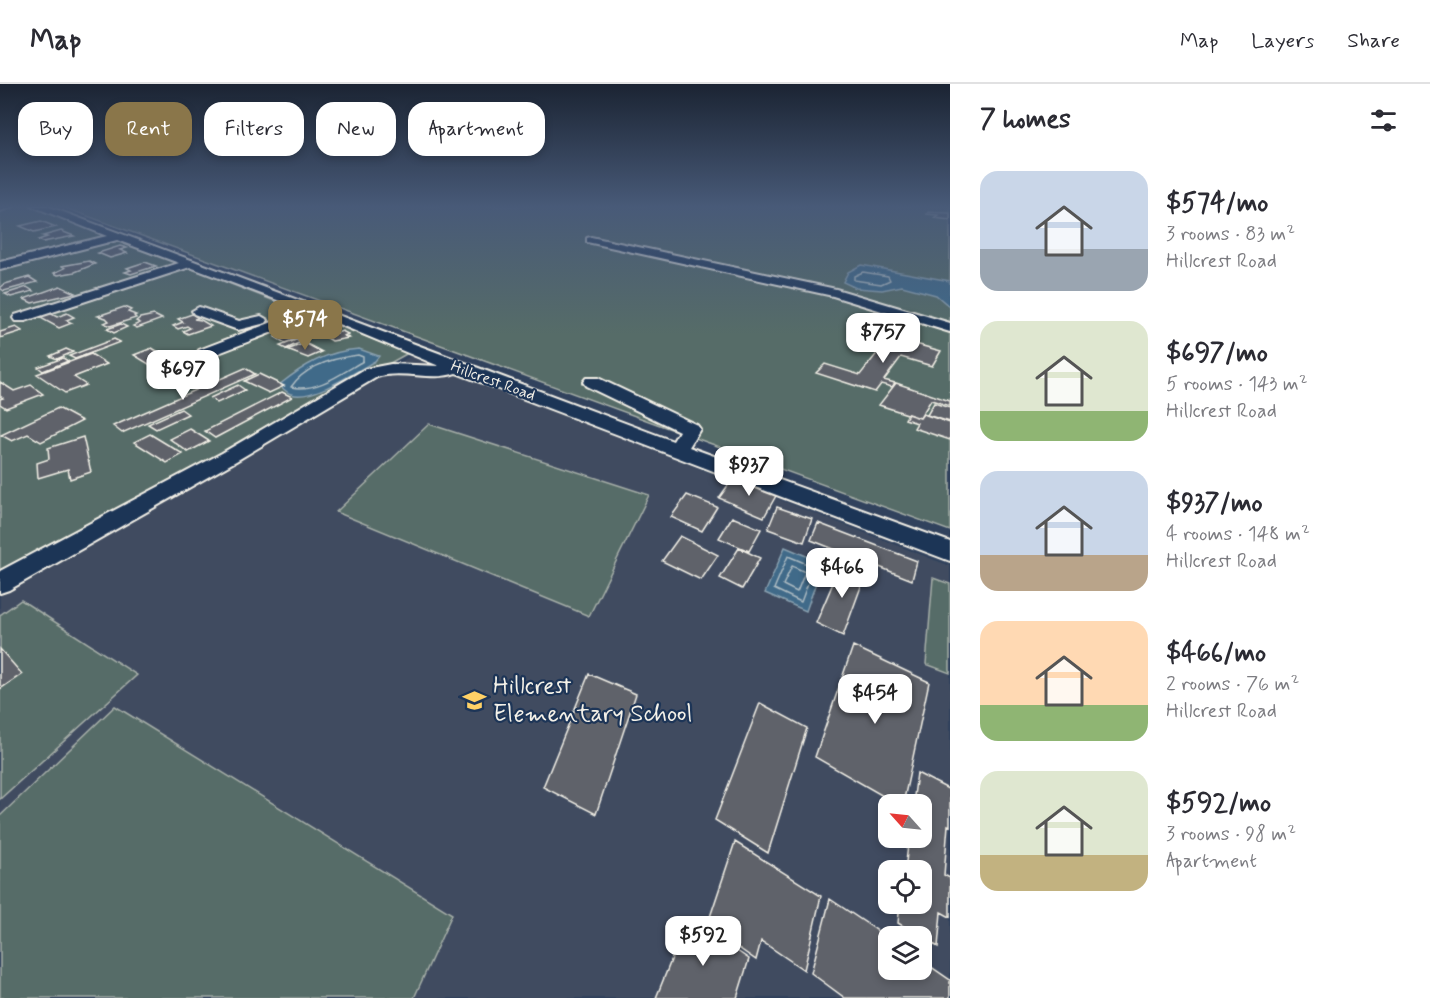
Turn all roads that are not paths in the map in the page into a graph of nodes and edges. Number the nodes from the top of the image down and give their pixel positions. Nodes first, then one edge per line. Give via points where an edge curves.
1 (68, 249) edge
2 (152, 249) edge
3 (631, 249) edge
4 (190, 263) junction
5 (0, 266) edge
6 (310, 308) junction
7 (199, 312) dead end
8 (20, 318) dead end
9 (950, 328) edge
10 (204, 353) dead end
11 (459, 368) junction
12 (592, 382) dead end
13 (677, 449) junction
14 (950, 552) edge
15 (1, 581) edge

1 - 5 street
2 - 4 street, Hillcrest Road
3 - 9 street via 836,293
4 - 6 street, Hillcrest Road
4 - 8 street
6 - 7 street via 238,326
6 - 10 street
6 - 11 street, Hillcrest Road
11 - 13 street, Hillcrest Road
11 - 15 street via 435,372 390,368 371,373 229,457
12 - 13 street via 684,424 690,429
13 - 14 street, Hillcrest Road

